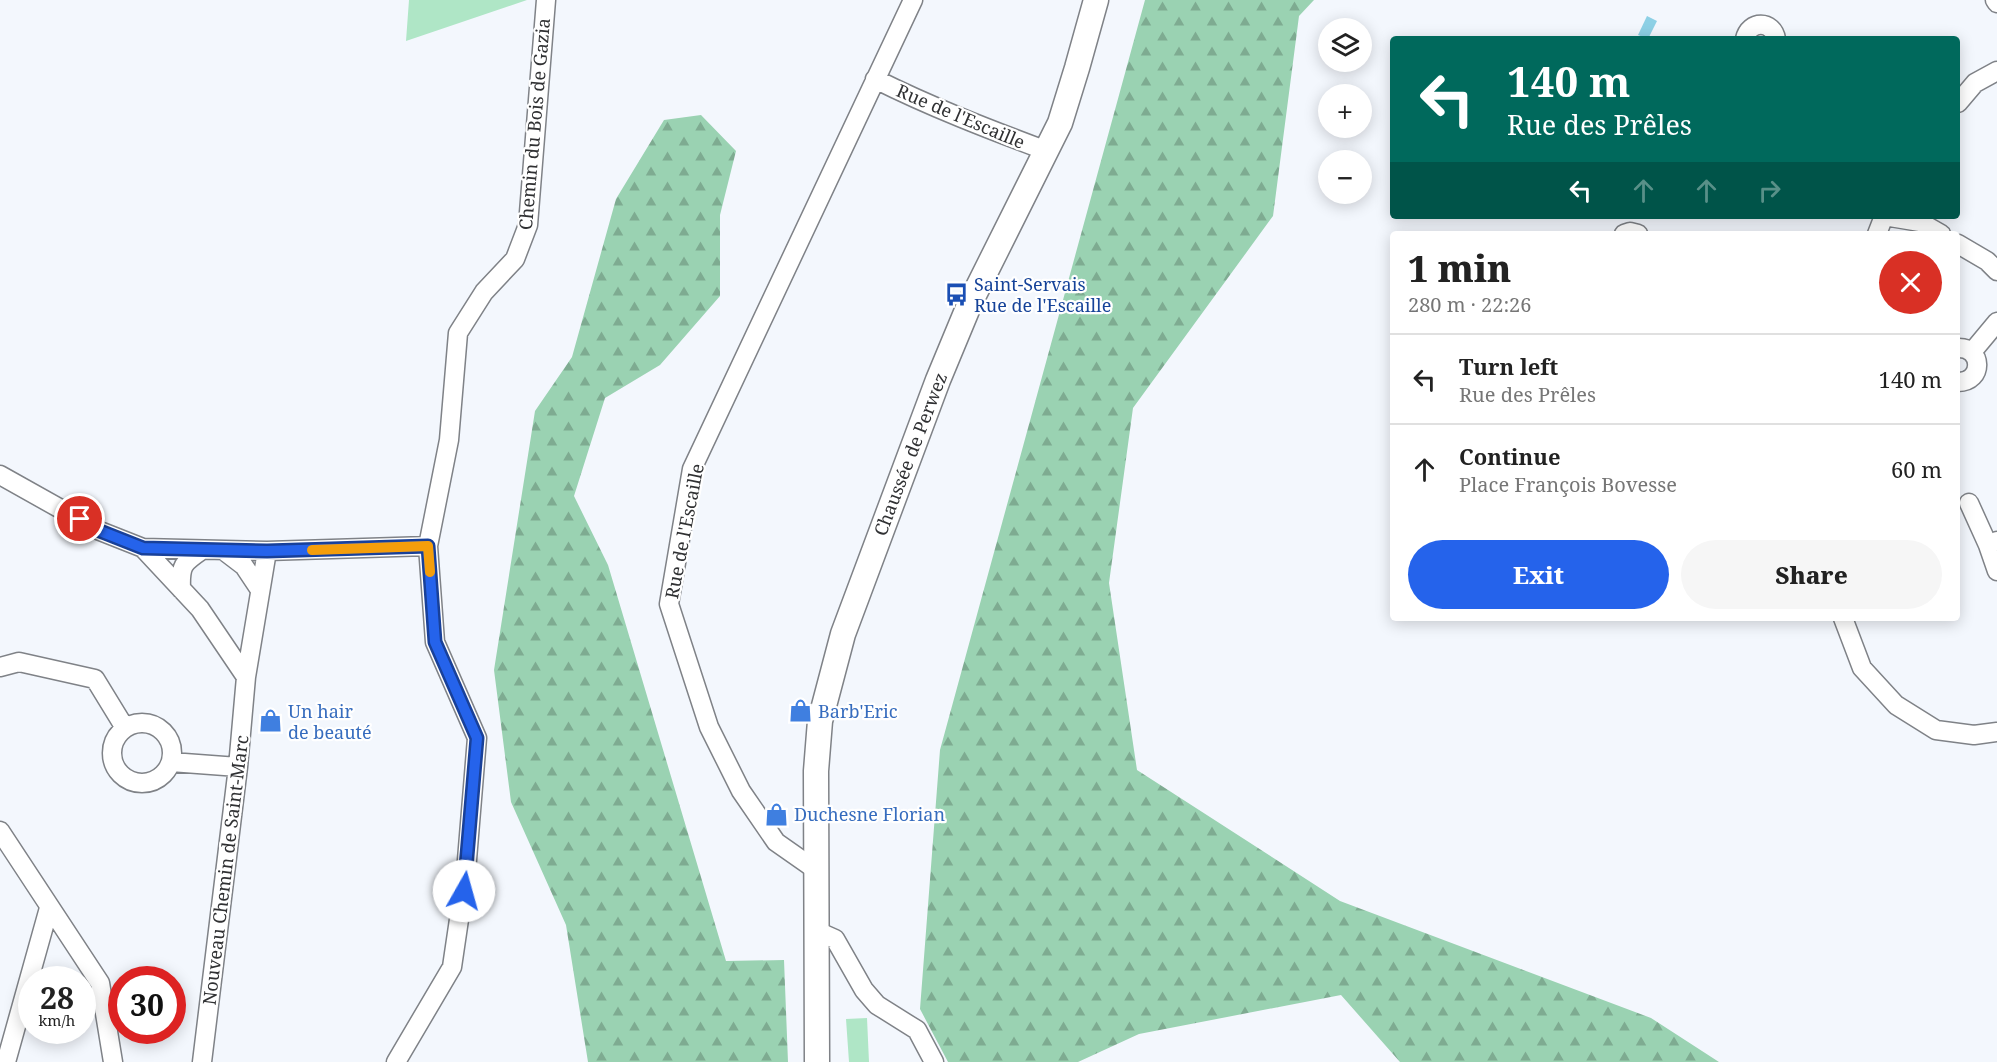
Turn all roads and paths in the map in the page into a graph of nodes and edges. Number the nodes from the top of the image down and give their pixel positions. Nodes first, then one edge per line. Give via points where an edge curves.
1 (546, 0) edge
2 (913, 0) edge
3 (1096, 0) edge
4 (1746, 36) edge
5 (1775, 36) edge
6 (1997, 71) edge
7 (875, 78) junction
8 (1960, 101) edge
9 (1047, 151) junction
10 (1902, 219) edge
11 (1936, 231) edge
12 (1960, 244) edge
13 (1997, 271) edge
14 (1997, 322) edge
15 (1965, 350) edge
16 (1960, 382) edge
17 (0, 475) edge
18 (1969, 503) dead end
19 (1993, 543) edge
20 (428, 546) junction
21 (143, 548) junction
22 (202, 550) junction
23 (223, 550) junction
24 (267, 551) junction
25 (1997, 571) edge
26 (181, 589) junction
27 (260, 590) junction
28 (1844, 621) edge
29 (209, 623) junction
30 (254, 628) junction
31 (0, 667) edge
32 (246, 677) junction
33 (125, 728) junction
34 (1997, 732) edge
35 (171, 762) junction
36 (238, 767) junction
37 (0, 831) edge
38 (816, 870) junction
39 (49, 908) junction
40 (817, 931) junction
41 (6, 1062) edge
42 (113, 1062) edge
43 (202, 1062) edge
44 (396, 1062) edge
45 (817, 1062) edge
46 (934, 1062) edge

1 - 20 street, Chemin du Bois de Gazia via 528,225 515,260 484,292 458,333 449,441
2 - 7 street, Rue de l'Escaille
3 - 9 main road, Chaussée de Perwez via 1060,123
4 - 5 street via 1751,27 1760,24 1774,30
6 - 8 street via 1975,83
7 - 9 street, Rue de l'Escaille via 931,106
7 - 38 street, Rue de l'Escaille via 692,469 669,604 709,727 741,791 776,842
9 - 38 main road, Chaussée de Perwez via 970,303 843,634 820,721
10 - 11 street via 1920,222
12 - 13 street
14 - 15 street
15 - 16 street via 1977,362 1975,373
17 - 21 street via 100,531
18 - 19 street
19 - 25 street
20 - 24 street
20 - 44 street, Chemin du Bois de Gazia via 435,642 477,738 466,872 453,967
21 - 22 street
21 - 26 street
22 - 23 street
22 - 26 street via 184,562
23 - 24 street
23 - 27 street via 244,566
24 - 27 street
26 - 29 street
27 - 30 street
28 - 34 street via 1862,668 1896,705 1936,730 1974,735
29 - 30 street via 229,637 239,638
29 - 32 street
30 - 32 street, Nouveau Chemin de Saint-Marc
31 - 33 street via 19,662 95,679
32 - 36 street, Nouveau Chemin de Saint-Marc
33 - 35 street via 145,723 158,727 168,736 173,749
33 - 35 street via 113,744 112,758 126,780 153,782 165,774
35 - 36 street
36 - 43 street, Nouveau Chemin de Saint-Marc
37 - 39 street
38 - 40 main road, Chaussée de Perwez
39 - 41 street
39 - 42 street via 100,983
40 - 45 main road, Chaussée de Perwez
40 - 46 street via 835,939 877,1005 917,1030

